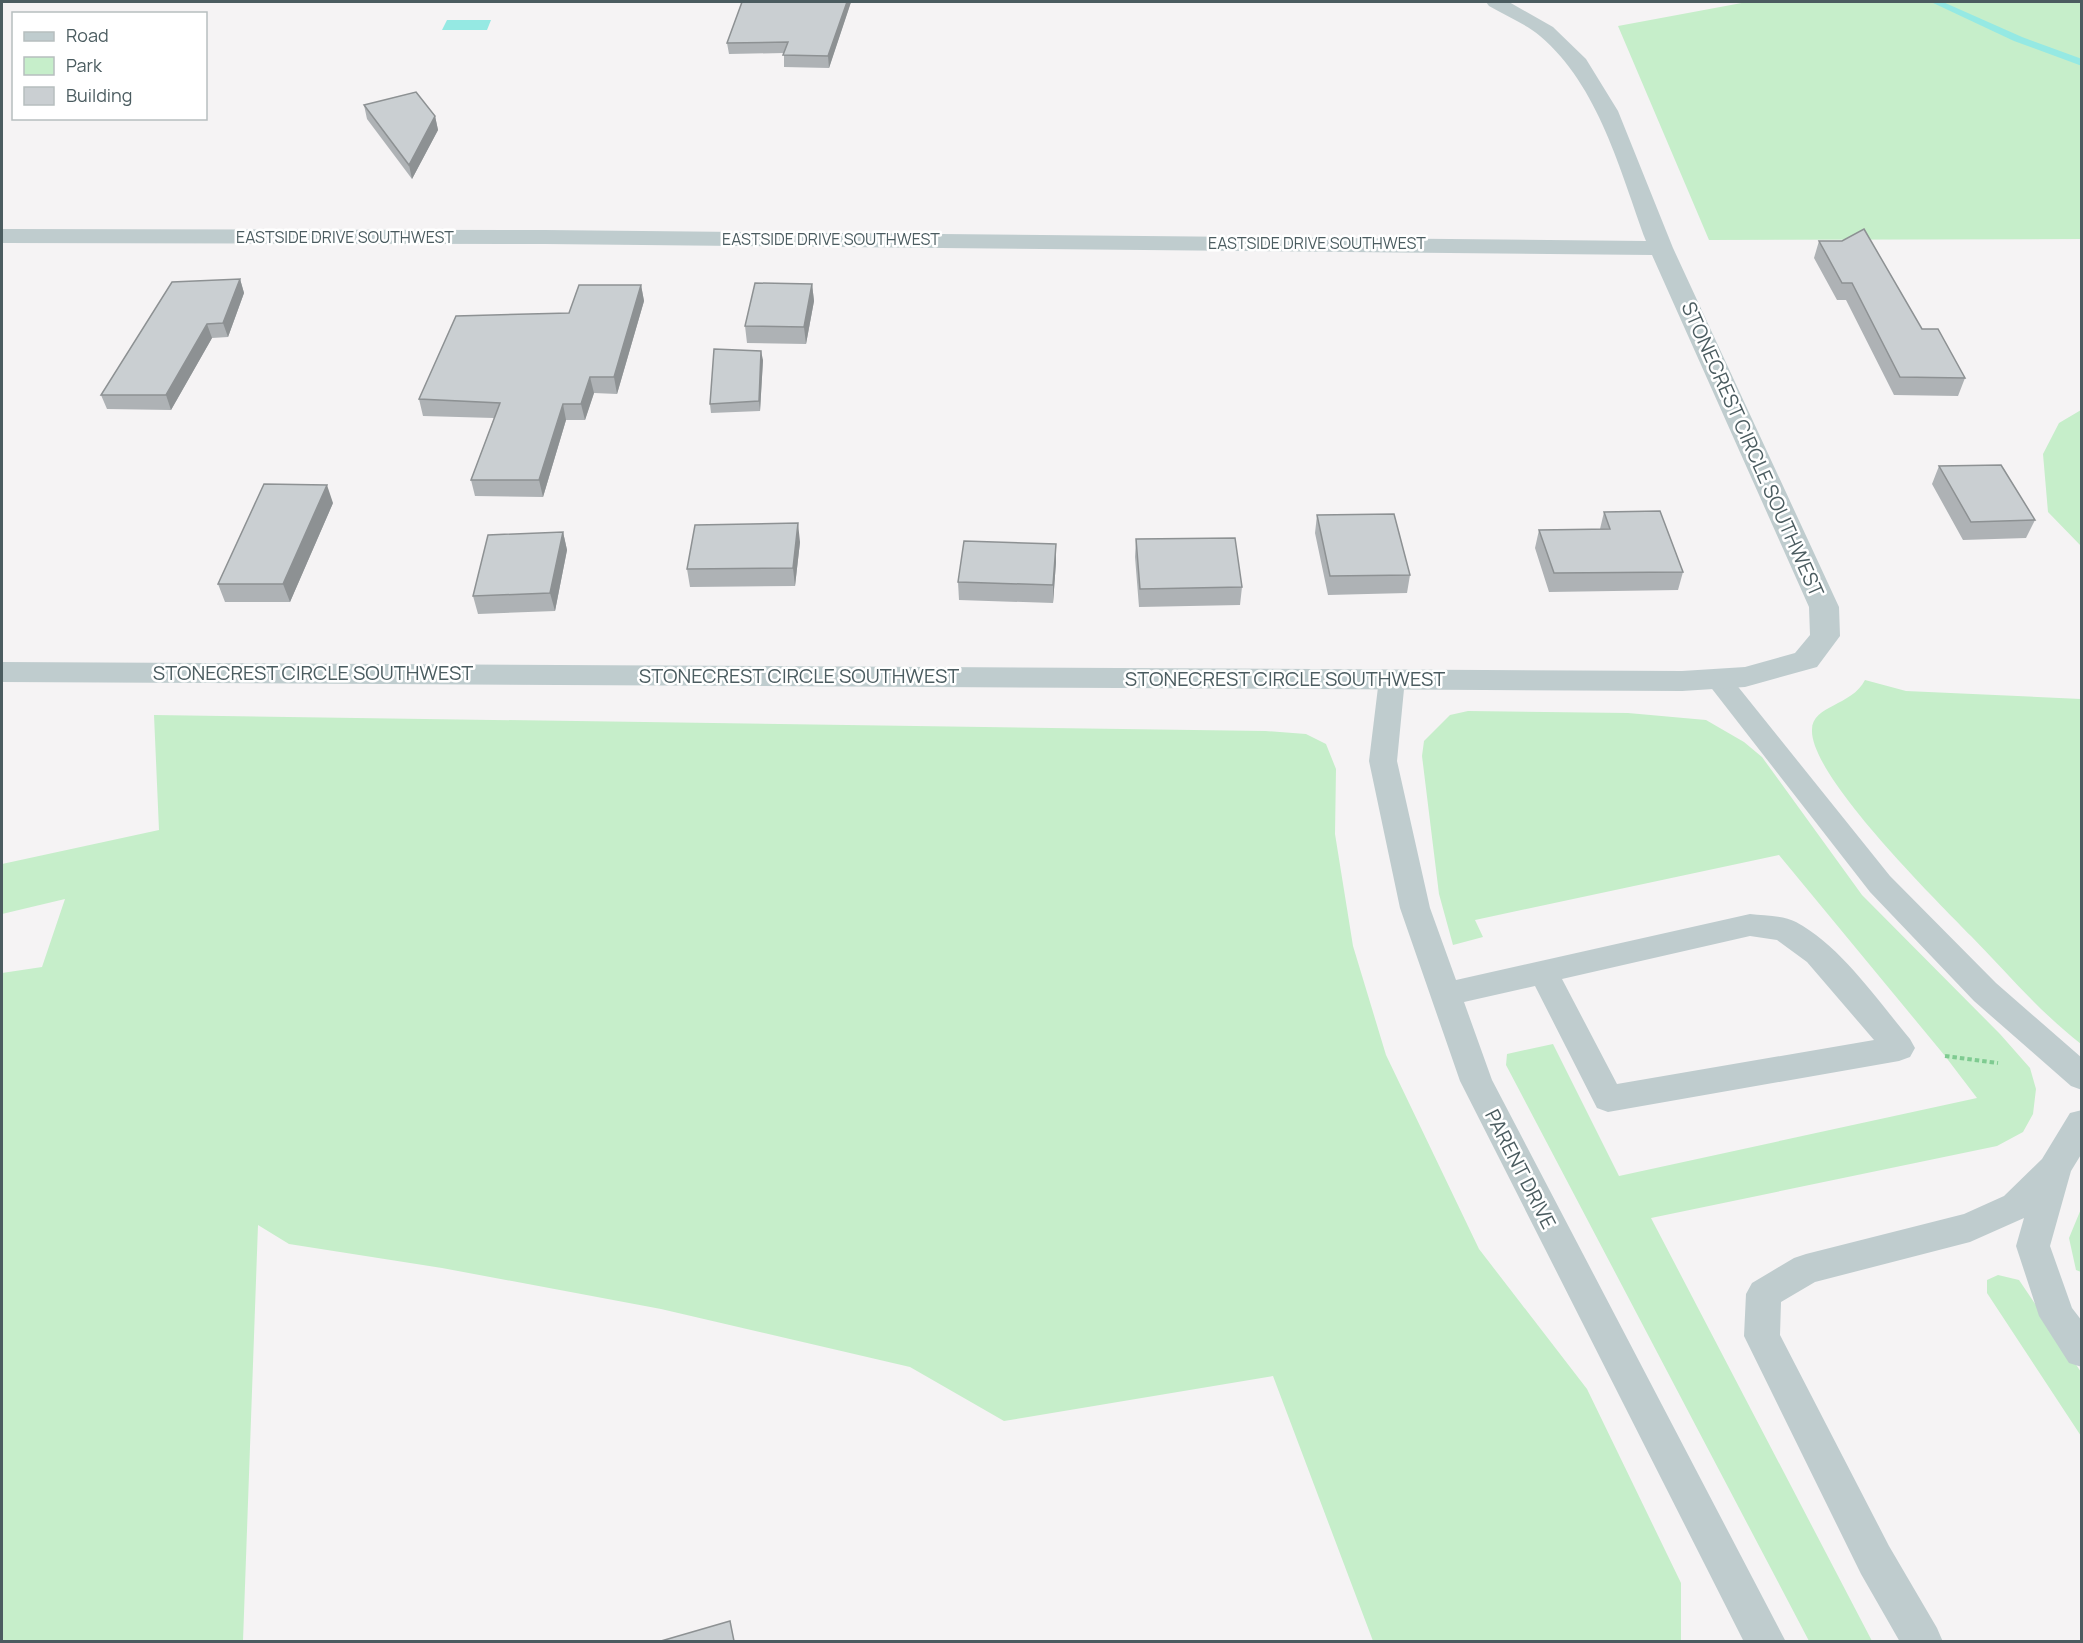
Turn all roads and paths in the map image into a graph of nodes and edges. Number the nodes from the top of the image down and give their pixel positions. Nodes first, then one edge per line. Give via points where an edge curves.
1 (1496, 2) edge
2 (2, 236) edge
3 (1661, 248) junction
4 (2, 672) edge
5 (1392, 679) junction
6 (1718, 679) junction
7 (1543, 972) junction
8 (1445, 994) junction
9 (1945, 1056) dead end
10 (2009, 1065) dead end
11 (2082, 1077) edge
12 (2082, 1123) edge
13 (2054, 1169) junction
14 (2082, 1351) edge
15 (1760, 1636) edge
16 (1923, 1641) edge

1 - 3 street, STONECREST CIRCLE SOUTHWEST via 1546,31 1579,63 1607,111
2 - 3 street, EASTSIDE DRIVE SOUTHWEST
3 - 6 street, STONECREST CIRCLE SOUTHWEST via 1824,607 1825,636 1806,660 1745,677
4 - 5 street, STONECREST CIRCLE SOUTHWEST
5 - 6 street, STONECREST CIRCLE SOUTHWEST
5 - 8 lane, PARENT DRIVE via 1383,761 1415,908
6 - 11 lane via 1880,884 1985,992
7 - 7 lane via 1750,925 1785,930 1818,954 1899,1048 1608,1099
7 - 8 lane
8 - 15 lane, PARENT DRIVE via 1476,1081
9 - 10 path
12 - 13 lane
13 - 14 lane via 2033,1246 2057,1316
13 - 16 lane via 2016,1206 1970,1227 1806,1269 1764,1294 1762,1336 1875,1560

